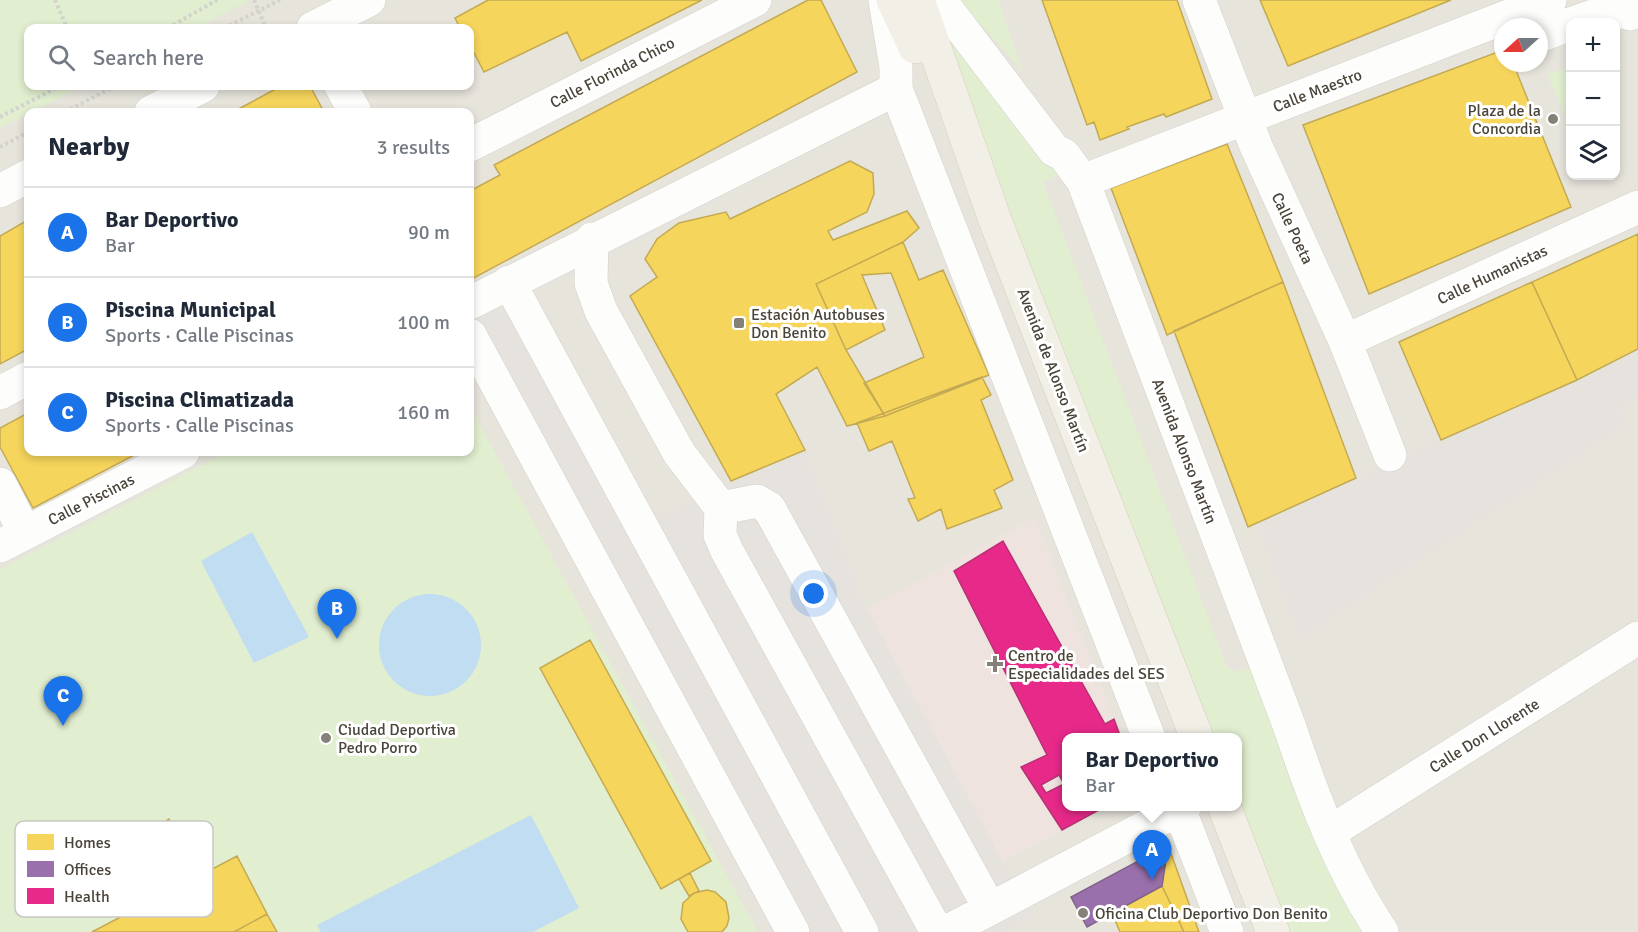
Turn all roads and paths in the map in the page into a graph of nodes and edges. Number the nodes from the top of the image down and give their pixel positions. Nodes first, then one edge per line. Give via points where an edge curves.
1 (55, 0) edge
2 (217, 0) edge
3 (254, 0) edge
4 (279, 0) edge
5 (369, 0) edge
6 (756, 0) edge
7 (885, 0) edge
8 (893, 0) edge
9 (918, 0) edge
10 (940, 0) edge
11 (1199, 0) edge
12 (1550, 0) edge
13 (258, 11) junction
14 (1630, 14) dead end
15 (1521, 18) edge
16 (1587, 18) edge
17 (66, 24) edge
18 (175, 24) edge
19 (232, 24) edge
20 (264, 24) edge
21 (321, 24) edge
22 (1566, 26) edge
23 (1494, 29) edge
24 (1548, 33) edge
25 (896, 89) junction
26 (52, 90) edge
27 (107, 90) edge
28 (195, 90) edge
29 (342, 90) edge
30 (73, 108) edge
31 (159, 108) edge
32 (352, 108) edge
33 (0, 117) edge
34 (1245, 118) junction
35 (24, 134) edge
36 (474, 143) edge
37 (0, 147) edge
38 (24, 178) edge
39 (1083, 181) junction
40 (0, 191) edge
41 (1638, 207) edge
42 (995, 220) junction
43 (592, 239) junction
44 (509, 282) junction
45 (474, 301) edge
46 (1345, 341) junction
47 (474, 342) edge
48 (24, 380) edge
49 (0, 393) edge
50 (1390, 455) dead end
51 (175, 456) edge
52 (0, 484) edge
53 (721, 508) junction
54 (13, 540) edge
55 (1638, 638) edge
56 (1147, 733) edge
57 (1195, 733) edge
58 (1174, 811) edge
59 (1182, 811) edge
60 (1226, 811) edge
61 (1330, 832) junction
62 (990, 909) junction
63 (794, 932) edge
64 (862, 932) edge
65 (937, 932) edge
66 (946, 932) edge
67 (1227, 932) edge
68 (1274, 932) edge
69 (1382, 932) edge

1 - 17 path
2 - 18 path
3 - 13 path
4 - 13 path
5 - 21 street
6 - 36 street, Calle Florinda Chico
7 - 25 street
8 - 42 main road
9 - 42 main road, Avenida de Alonso Martín
10 - 39 street, Avenida Alonso Martín via 1054,150 1064,154
11 - 34 street, Calle Poeta
12 - 15 street, Calle Maestro
13 - 19 path
13 - 20 path
14 - 16 street via 1613,9
22 - 24 street
23 - 34 street, Calle Maestro
25 - 43 street
25 - 56 street
26 - 33 path
27 - 30 path
28 - 31 street
29 - 32 street
34 - 39 street, Calle Maestro
34 - 46 street, Calle Poeta
35 - 37 path
38 - 40 street
39 - 61 street, Avenida Alonso Martín
41 - 46 street, Calle Humanistas
42 - 57 main road, Avenida de Alonso Martín
43 - 44 street
43 - 53 street via 591,283 601,311 679,453
44 - 45 street
44 - 64 street
46 - 50 street, Calle Poeta
47 - 63 street
48 - 49 street
51 - 54 street, Calle Piscinas
52 - 54 street
53 - 62 street via 757,501 769,508
53 - 65 street via 720,535 727,551
55 - 61 street, Calle Don Llorente
58 - 62 street
59 - 67 street
60 - 68 main road
61 - 69 street, Avenida Alonso Martín via 1347,874
62 - 66 street

